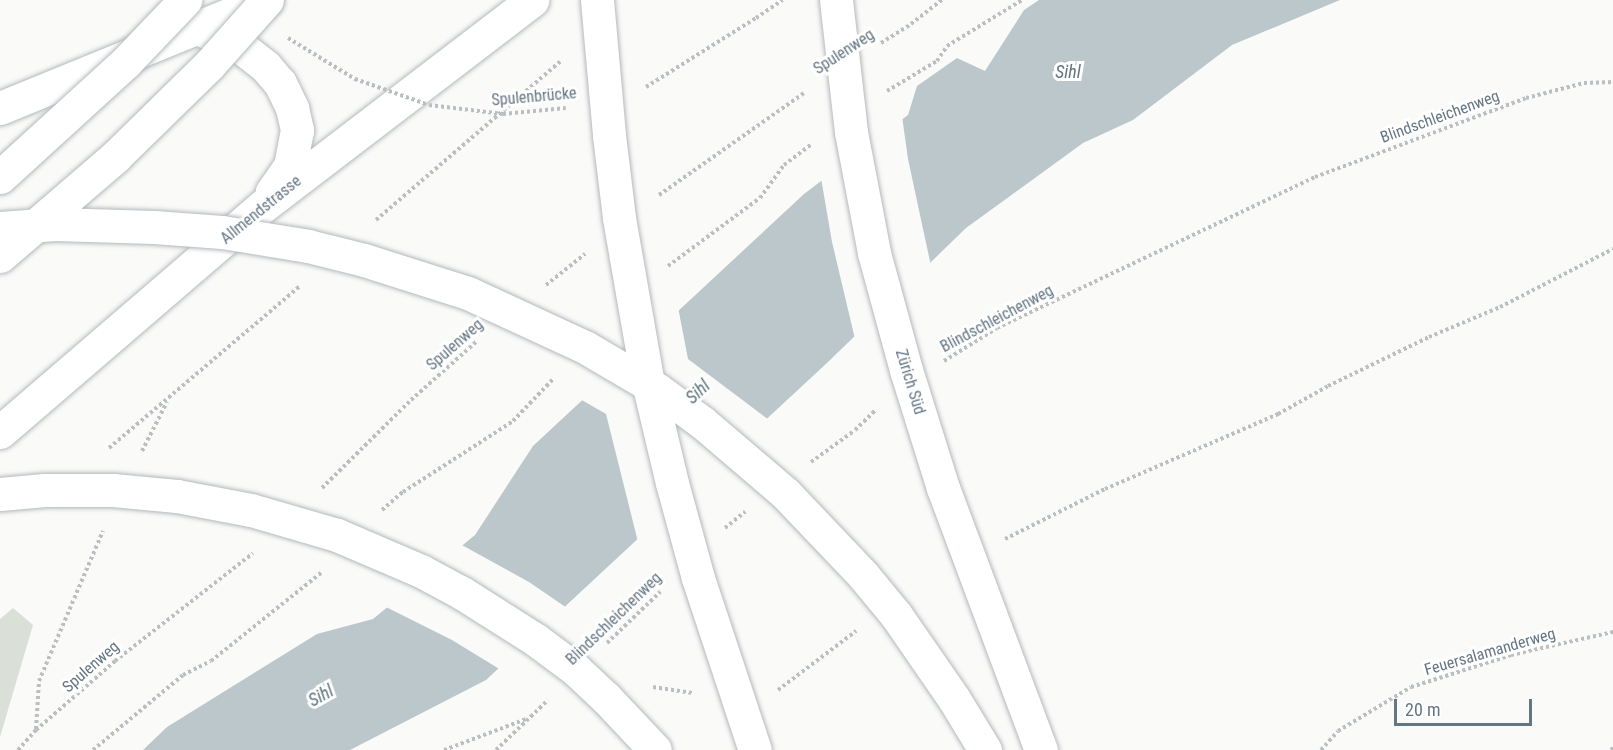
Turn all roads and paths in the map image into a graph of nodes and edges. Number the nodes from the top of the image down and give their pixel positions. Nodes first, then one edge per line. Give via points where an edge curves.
1 (265, 0) edge
2 (532, 0) edge
3 (597, 0) edge
4 (783, 0) edge
5 (836, 0) edge
6 (942, 0) edge
7 (191, 15) edge
8 (286, 36) dead end
9 (873, 48) dead end
10 (1613, 82) edge
11 (644, 87) dead end
12 (805, 92) dead end
13 (0, 108) edge
14 (568, 108) dead end
15 (0, 177) edge
16 (656, 198) dead end
17 (263, 206) junction
18 (0, 228) edge
19 (592, 249) dead end
20 (1613, 249) edge
21 (0, 256) edge
22 (537, 292) dead end
23 (483, 336) dead end
24 (941, 362) dead end
25 (168, 400) dead end
26 (879, 408) dead end
27 (0, 432) edge
28 (138, 459) dead end
29 (802, 469) dead end
30 (0, 494) edge
31 (314, 496) dead end
32 (751, 507) dead end
33 (103, 530) dead end
34 (718, 536) dead end
35 (1004, 540) dead end
36 (255, 551) dead end
37 (668, 584) dead end
38 (864, 626) dead end
39 (1613, 632) edge
40 (600, 649) dead end
41 (644, 685) dead end
42 (776, 691) dead end
43 (701, 695) dead end
44 (552, 696) dead end
45 (530, 717) junction
46 (36, 730) junction
47 (18, 750) edge
48 (444, 750) edge
49 (496, 750) edge
50 (655, 750) edge
51 (755, 750) edge
52 (985, 750) edge
53 (1041, 750) edge
54 (1321, 750) edge

1 - 7 main road
1 - 21 main road, bridge via 209,65 115,157
2 - 17 main road, Allmendstrasse
3 - 51 main road, bridge via 619,218 647,378 698,578
4 - 11 path, bridge
5 - 53 main road, Zürich Süd, bridge via 851,132 874,253 903,360 944,488
6 - 9 path, Spulenweg
7 - 13 main road
7 - 15 main road, bridge via 126,62
7 - 17 main road via 266,67 280,83 292,108 297,130 290,166
8 - 14 path, Spulenbrücke, bridge via 355,79 429,105 503,114
10 - 24 path, Blindschleichenweg via 1584,83 1526,98 1315,177 998,328
12 - 16 path, Spulenweg
17 - 27 main road, Allmendstrasse
18 - 52 main road, bridge via 55,224 154,227 222,232 308,246 468,293 585,347 658,390 703,423 817,525 896,615
19 - 22 path
20 - 35 path via 1500,308 1429,337 1278,414 1105,489
23 - 31 path, Spulenweg via 411,400
25 - 28 path
26 - 29 path
30 - 50 main road, bridge via 113,490 177,496 251,510 338,535 421,571 536,640 606,698
32 - 34 path
33 - 46 path via 39,681
36 - 46 path, Spulenweg via 115,661
37 - 40 path, Blindschleichenweg
38 - 42 path
39 - 54 path, Feuersalamanderweg via 1511,655 1411,687 1338,731
41 - 43 path
44 - 45 path
45 - 48 path
45 - 49 path
46 - 47 path, Spulenweg

